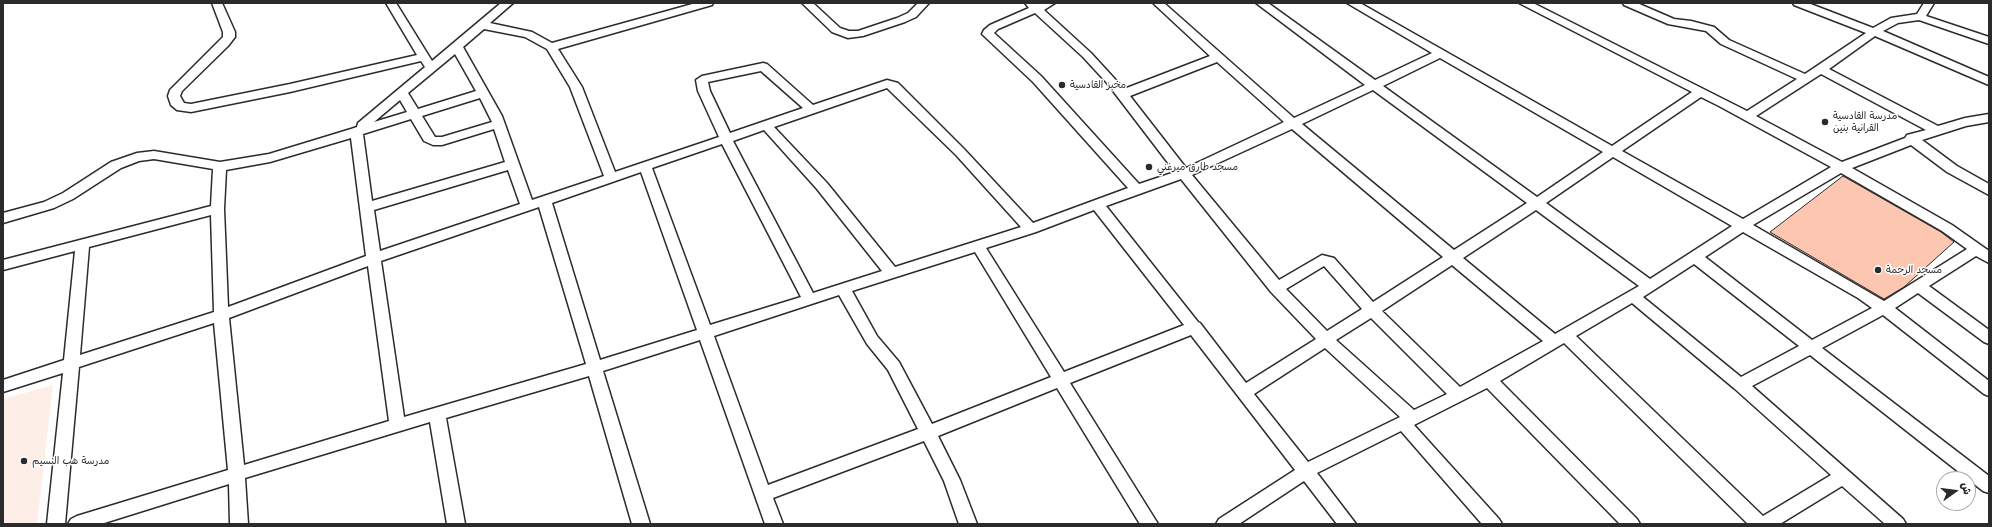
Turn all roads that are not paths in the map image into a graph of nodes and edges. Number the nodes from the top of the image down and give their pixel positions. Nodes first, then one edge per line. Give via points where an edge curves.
1 (217, 3) edge
2 (391, 3) edge
3 (508, 3) edge
4 (807, 3) edge
5 (924, 3) edge
6 (1050, 3) edge
7 (1158, 3) edge
8 (1261, 3) edge
9 (1352, 3) edge
10 (1524, 3) edge
11 (1628, 3) edge
12 (1798, 3) edge
13 (1929, 3) edge
14 (702, 4) edge
15 (1034, 6) edge
16 (1920, 17) junction
17 (481, 26) junction
18 (1874, 32) junction
19 (1989, 40) edge
20 (457, 47) junction
21 (551, 47) junction
22 (1440, 54) junction
23 (424, 57) junction
24 (1218, 57) junction
25 (431, 69) junction
26 (1821, 69) junction
27 (1806, 79) junction
28 (1989, 81) edge
29 (1374, 84) junction
30 (1700, 92) junction
31 (484, 93) junction
32 (403, 94) junction
33 (1123, 94) junction
34 (812, 110) junction
35 (414, 114) junction
36 (1747, 116) junction
37 (1989, 118) edge
38 (1974, 120) junction
39 (499, 124) junction
40 (1294, 124) junction
41 (766, 126) junction
42 (1989, 129) edge
43 (1937, 130) junction
44 (356, 131) junction
45 (1911, 138) junction
46 (726, 139) junction
47 (1613, 152) junction
48 (512, 164) junction
49 (220, 166) junction
50 (645, 166) junction
51 (1842, 167) junction
52 (1184, 174) junction
53 (611, 178) junction
54 (1137, 190) junction
55 (1989, 190) edge
56 (544, 200) junction
57 (1537, 203) junction
58 (1097, 204) junction
59 (527, 205) junction
60 (217, 208) junction
61 (366, 208) junction
62 (3, 218) edge
63 (1742, 226) junction
64 (1031, 229) junction
65 (83, 243) junction
66 (978, 246) junction
67 (1977, 249) junction
68 (1451, 257) junction
69 (1695, 257) junction
70 (375, 258) junction
71 (1989, 258) edge
72 (3, 265) edge
73 (892, 273) junction
74 (1650, 286) junction
75 (1918, 286) junction
76 (1276, 288) junction
77 (843, 289) junction
78 (1633, 296) junction
79 (810, 300) junction
80 (1884, 308) junction
81 (1372, 310) junction
82 (221, 314) junction
83 (1194, 327) junction
84 (707, 332) junction
85 (1989, 338) edge
86 (1559, 339) junction
87 (1326, 340) junction
88 (1811, 347) junction
89 (72, 363) junction
90 (594, 368) junction
91 (1060, 379) junction
92 (1489, 380) junction
93 (1740, 385) junction
94 (3, 386) edge
95 (1989, 390) edge
96 (1245, 392) junction
97 (1459, 396) junction
98 (437, 414) junction
99 (1408, 421) junction
100 (397, 425) junction
101 (928, 432) junction
102 (1306, 471) junction
103 (237, 474) junction
104 (1844, 476) junction
105 (1989, 486) edge
106 (763, 494) junction
107 (56, 524) edge
108 (77, 524) edge
109 (239, 524) edge
110 (456, 524) edge
111 (641, 524) edge
112 (774, 524) edge
113 (968, 524) edge
114 (1149, 524) edge
115 (1225, 524) edge
116 (1347, 524) edge
117 (1493, 524) edge
118 (1631, 524) edge
119 (1760, 524) edge
120 (1765, 524) edge
121 (1897, 524) edge

1 - 23 street via 229,37 176,90 174,96 177,105 181,107 191,108 246,97
2 - 23 street
3 - 17 street
4 - 5 street via 836,30 848,35 901,20 912,15
6 - 15 street
7 - 24 street
8 - 29 street
9 - 22 street
10 - 30 street
11 - 27 street via 1672,22 1710,29 1725,42
12 - 18 street
13 - 16 street
14 - 21 street
15 - 33 street via 1087,55
15 - 54 street via 994,27 988,34 1037,79
16 - 18 street via 1895,20
16 - 19 street
17 - 20 street
17 - 21 street via 528,34
18 - 26 street
18 - 28 street
20 - 25 street
20 - 31 street
21 - 53 street via 576,87
22 - 29 street
22 - 47 street
23 - 25 street
24 - 33 street
24 - 40 street
25 - 32 street
26 - 27 street
26 - 43 street
27 - 36 street
29 - 40 street
29 - 57 street
30 - 36 street
30 - 47 street
31 - 35 street
31 - 39 street
32 - 35 street
32 - 44 street
33 - 52 street
34 - 41 street
34 - 46 street via 763,67 704,79 701,82 704,91
34 - 64 street via 887,84 894,86
35 - 39 street via 433,142
35 - 44 street
36 - 51 street
37 - 38 street
38 - 42 street
38 - 43 street
39 - 48 street
40 - 52 street
40 - 68 street
41 - 46 street
41 - 73 street via 822,186
43 - 45 street
44 - 49 street via 270,158
44 - 61 street
45 - 51 street
45 - 55 street via 1952,169
46 - 50 street
46 - 79 street
47 - 57 street
47 - 63 street
48 - 59 street
48 - 61 street
49 - 60 street
49 - 62 street via 154,155 137,156 116,165 68,196 49,205
50 - 53 street
50 - 84 street
51 - 63 street
51 - 67 street via 1947,228
52 - 54 street
52 - 76 street
53 - 56 street
54 - 58 street
56 - 59 street
56 - 90 street
57 - 68 street
57 - 74 street
58 - 64 street
58 - 83 street
59 - 70 street
60 - 65 street
60 - 82 street
61 - 70 street
63 - 69 street
63 - 80 street
64 - 66 street
65 - 72 street
65 - 89 street
66 - 73 street
66 - 91 street
67 - 71 street
67 - 75 street
68 - 81 street
68 - 86 street
69 - 74 street
69 - 88 street
70 - 82 street
70 - 100 street
73 - 77 street
74 - 78 street
75 - 80 street
75 - 85 street
76 - 81 street via 1326,260
76 - 87 street
77 - 79 street
77 - 101 street via 872,340 894,366
78 - 86 street
78 - 93 street
79 - 84 street
80 - 88 street
80 - 95 street
81 - 87 street
81 - 97 street
82 - 89 street
82 - 103 street
83 - 91 street
83 - 96 street
84 - 90 street
84 - 106 street
86 - 92 street
86 - 119 street
87 - 96 street
87 - 99 street
88 - 93 street
88 - 105 street
89 - 94 street
89 - 107 street
90 - 98 street
90 - 111 street
91 - 101 street
91 - 114 street
92 - 97 street
92 - 118 street
93 - 104 street
96 - 102 street
97 - 99 street
98 - 100 street
98 - 110 street
99 - 102 street
99 - 117 street
100 - 103 street
101 - 106 street
101 - 113 street via 952,480
102 - 115 street
102 - 116 street
103 - 108 street
103 - 109 street
104 - 120 street
104 - 121 street
106 - 112 street

